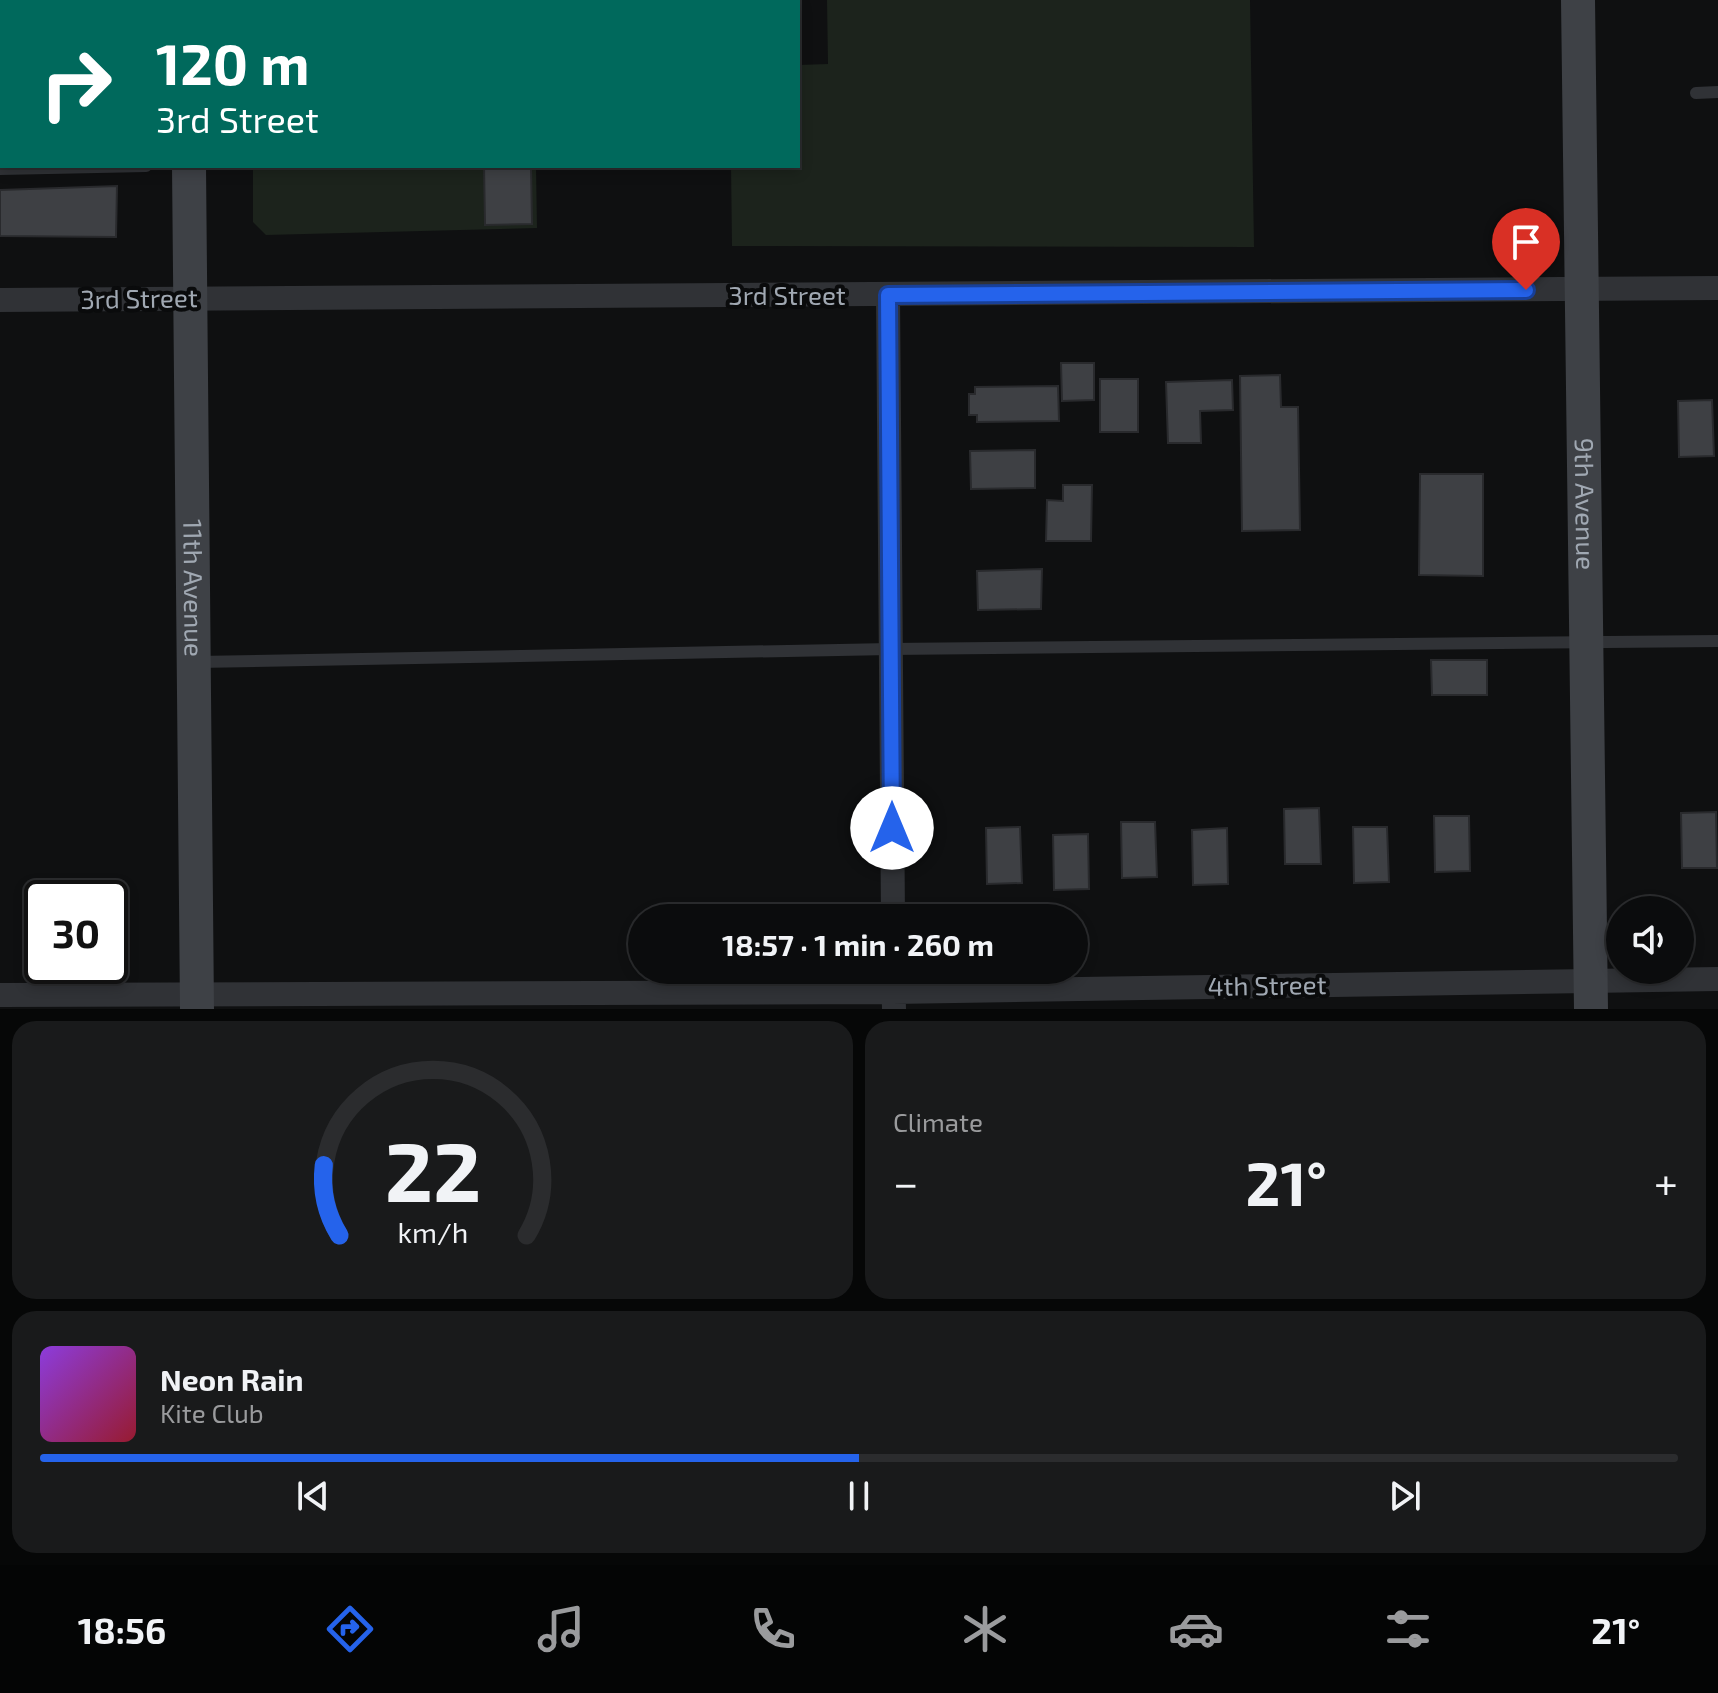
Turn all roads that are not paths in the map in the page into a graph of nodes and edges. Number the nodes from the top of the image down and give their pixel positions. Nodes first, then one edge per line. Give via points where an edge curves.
1 (1578, 0) edge
2 (1718, 92) edge
3 (1696, 93) dead end
4 (49, 168) edge
5 (189, 168) edge
6 (0, 169) edge
7 (1718, 288) edge
8 (1583, 289) junction
9 (888, 295) junction
10 (189, 299) junction
11 (0, 300) edge
12 (1718, 641) edge
13 (1587, 642) junction
14 (890, 649) junction
15 (194, 662) junction
16 (893, 904) edge
17 (1718, 979) edge
18 (893, 990) edge
19 (0, 995) edge
20 (1590, 995) edge
21 (197, 1001) edge

1 - 8 street, 9th Avenue
2 - 3 lane
4 - 6 lane
5 - 10 street, 11th Avenue
7 - 8 street, 3rd Street
8 - 9 street, 3rd Street
8 - 13 street, 9th Avenue
9 - 10 street, 3rd Street
9 - 14 street
10 - 11 street, 3rd Street
10 - 15 street, 11th Avenue
12 - 13 lane
13 - 14 lane
13 - 20 street, 9th Avenue
14 - 15 lane
14 - 16 street
15 - 21 street, 11th Avenue
17 - 20 street, 4th Street
18 - 20 street, 4th Street
18 - 21 street, 4th Street
19 - 21 street, 4th Street

